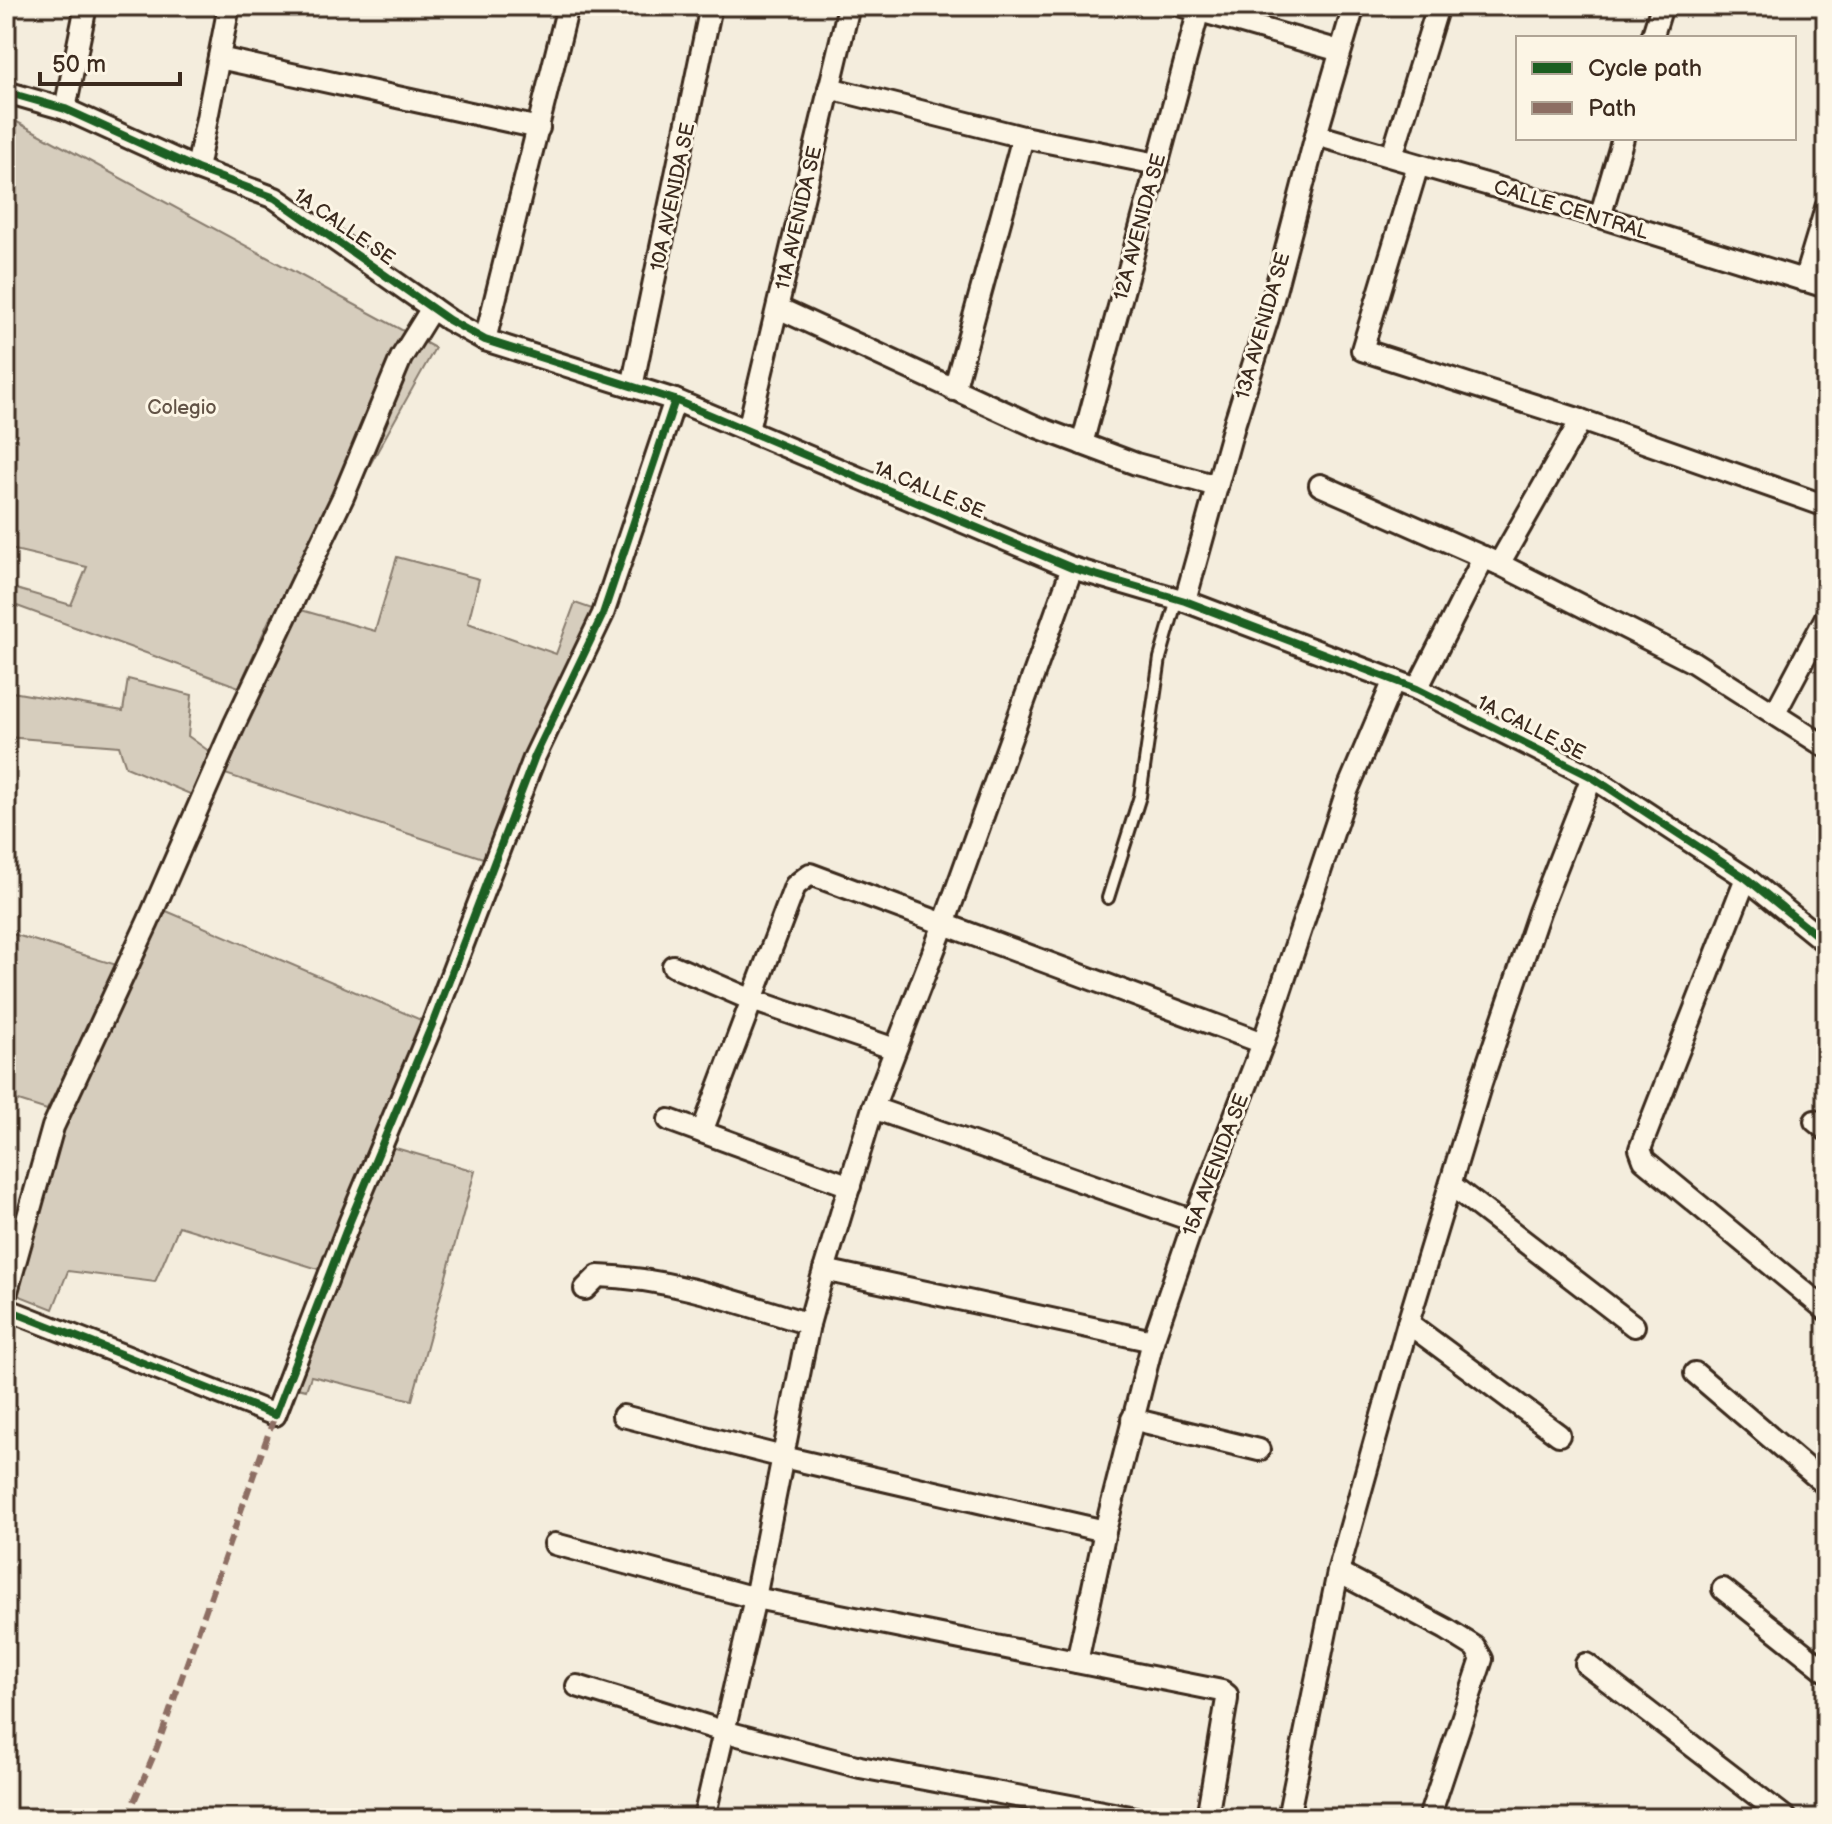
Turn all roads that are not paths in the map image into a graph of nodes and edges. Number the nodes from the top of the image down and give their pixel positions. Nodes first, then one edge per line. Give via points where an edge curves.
1 (86, 6) edge
2 (229, 6) edge
3 (568, 6) edge
4 (711, 6) edge
5 (849, 6) edge
6 (1354, 6) edge
7 (1438, 6) edge
8 (1662, 6) edge
9 (1193, 7) edge
10 (1653, 36) edge
11 (1340, 51) junction
12 (219, 58) junction
13 (829, 88) junction
14 (6, 92) edge
15 (65, 109) junction
16 (539, 128) junction
17 (1316, 135) junction
18 (1023, 137) junction
19 (1622, 140) edge
20 (1392, 156) junction
21 (1157, 164) junction
22 (1418, 165) junction
23 (197, 169) junction
24 (1826, 208) edge
25 (1600, 217) junction
26 (1804, 281) junction
27 (1826, 287) edge
28 (432, 308) junction
29 (778, 308) junction
30 (485, 340) junction
31 (632, 387) junction
32 (954, 390) junction
33 (675, 400) junction
34 (1581, 420) junction
35 (748, 430) junction
36 (1082, 444) junction
37 (1320, 485) dead end
38 (1217, 486) junction
39 (1826, 506) edge
40 (1491, 561) junction
41 (1072, 568) junction
42 (1181, 600) junction
43 (1826, 617) edge
44 (1394, 680) junction
45 (1417, 689) junction
46 (1775, 713) junction
47 (1826, 747) edge
48 (1592, 777) junction
49 (1746, 878) junction
50 (1108, 898) dead end
51 (944, 924) junction
52 (1826, 943) edge
53 (673, 966) dead end
54 (752, 1000) junction
55 (1263, 1043) junction
56 (895, 1049) junction
57 (873, 1108) junction
58 (669, 1120) dead end
59 (702, 1132) junction
60 (1451, 1185) junction
61 (850, 1186) junction
62 (1194, 1221) junction
63 (824, 1270) junction
64 (585, 1289) dead end
65 (6, 1295) edge
66 (6, 1305) edge
67 (1826, 1310) edge
68 (1408, 1323) junction
69 (809, 1324) junction
70 (1634, 1326) dead end
71 (1153, 1341) junction
72 (1695, 1373) dead end
73 (623, 1416) dead end
74 (1132, 1419) junction
75 (1559, 1435) dead end
76 (1259, 1450) dead end
77 (783, 1457) junction
78 (1826, 1485) edge
79 (1105, 1531) junction
80 (555, 1544) dead end
81 (1338, 1572) junction
82 (1723, 1589) dead end
83 (755, 1598) junction
84 (1077, 1662) junction
85 (1586, 1664) dead end
86 (1826, 1671) edge
87 (577, 1686) dead end
88 (723, 1731) junction
89 (704, 1818) edge
90 (1135, 1818) edge
91 (1207, 1818) edge
92 (1288, 1818) edge
93 (1429, 1818) edge
94 (1786, 1818) edge

1 - 15 street
2 - 12 street
3 - 16 street
4 - 31 street, 10A AVENIDA SE
5 - 13 street, 11A AVENIDA SE
6 - 11 street, 13A AVENIDA SE
7 - 20 street
8 - 10 street
9 - 11 street
9 - 21 street, 12A AVENIDA SE
11 - 17 street, 13A AVENIDA SE
12 - 16 street
12 - 23 street
13 - 18 street
13 - 29 street, 11A AVENIDA SE
14 - 15 street, 1A CALLE SE
15 - 23 street, 1A CALLE SE
16 - 30 street
17 - 20 street, CALLE CENTRAL
17 - 38 street, 13A AVENIDA SE
18 - 21 street
18 - 32 street
19 - 25 street
20 - 22 street, CALLE CENTRAL
21 - 36 street, 12A AVENIDA SE
22 - 25 street, CALLE CENTRAL
22 - 34 street via 1362,350
23 - 28 street, 1A CALLE SE via 275,198
24 - 26 street
25 - 26 street, CALLE CENTRAL
26 - 27 street, CALLE CENTRAL
28 - 30 street, 1A CALLE SE
28 - 65 street via 401,358 343,497 53,1127
29 - 32 street
29 - 35 street, 11A AVENIDA SE
30 - 31 street, 1A CALLE SE
31 - 33 street, 1A CALLE SE
32 - 36 street
33 - 35 street, 1A CALLE SE
33 - 66 street via 603,614 535,756 275,1415
34 - 39 street
34 - 40 street
35 - 41 street, 1A CALLE SE
36 - 38 street
37 - 40 street
38 - 42 street, 13A AVENIDA SE
40 - 45 street
40 - 46 street via 1693,662
41 - 42 street, 1A CALLE SE
41 - 51 street
42 - 44 street, 1A CALLE SE
42 - 50 lane via 1160,658 1140,796
43 - 46 street
44 - 45 street, 1A CALLE SE
44 - 55 street, 15A AVENIDA SE via 1347,791
45 - 48 street, 1A CALLE SE
46 - 47 street
48 - 49 street, 1A CALLE SE
48 - 60 street via 1539,912
49 - 52 street, 1A CALLE SE
49 - 67 street via 1640,1149 1644,1160
51 - 54 street via 810,874 795,886
51 - 55 street
51 - 56 street
53 - 54 street
54 - 56 street
54 - 59 street
55 - 62 street, 15A AVENIDA SE
56 - 57 street
57 - 61 street
57 - 62 street
58 - 59 street
59 - 61 street
60 - 68 street
60 - 70 street
61 - 63 street
62 - 71 street, 15A AVENIDA SE
63 - 69 street
63 - 71 street
64 - 69 street via 598,1276 637,1279 680,1286
68 - 75 street
68 - 81 street
69 - 77 street
71 - 74 street, 15A AVENIDA SE
72 - 78 street
73 - 77 street
74 - 76 street
74 - 79 street, 15A AVENIDA SE
77 - 79 street
77 - 83 street
79 - 84 street, 15A AVENIDA SE
80 - 83 street
81 - 92 street
81 - 93 street via 1446,1629 1475,1647 1482,1659
82 - 86 street
83 - 84 street
83 - 88 street
84 - 91 street via 1227,1695
85 - 94 street
87 - 88 street
88 - 89 street
88 - 90 street via 860,1767

